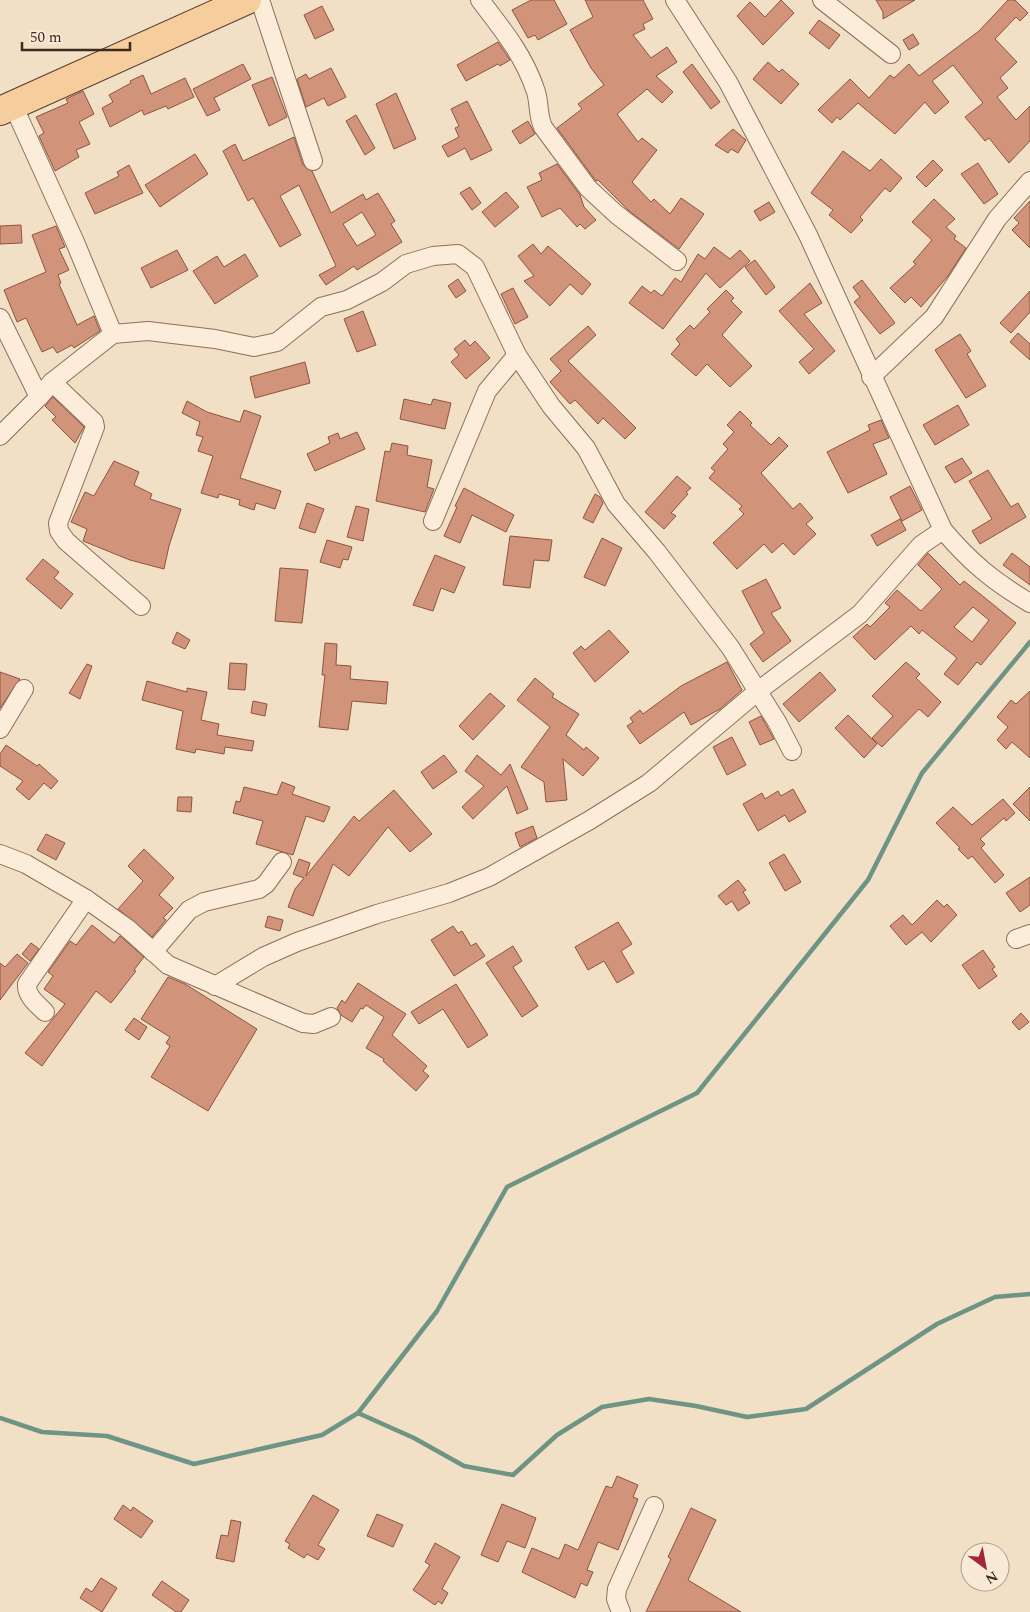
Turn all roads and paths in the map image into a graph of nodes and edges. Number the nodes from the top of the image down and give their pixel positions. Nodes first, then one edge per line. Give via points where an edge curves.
1 (247, 0) edge
2 (260, 0) edge
3 (480, 0) edge
4 (676, 0) edge
5 (822, 0) edge
6 (891, 54) dead end
7 (6, 108) edge
8 (313, 161) dead end
9 (1030, 181) edge
10 (677, 261) dead end
11 (0, 318) edge
12 (113, 334) junction
13 (517, 355) junction
14 (871, 377) junction
15 (52, 382) junction
16 (39, 397) junction
17 (0, 436) edge
18 (433, 521) dead end
19 (943, 530) junction
20 (1030, 603) edge
21 (141, 606) dead end
22 (24, 689) dead end
23 (758, 691) junction
24 (0, 729) edge
25 (792, 751) dead end
26 (0, 854) edge
27 (282, 862) dead end
28 (86, 899) junction
29 (153, 952) junction
30 (215, 986) junction
31 (45, 1012) dead end
32 (331, 1017) dead end
33 (654, 1506) dead end
34 (621, 1612) edge

1 - 7 main road
2 - 8 street
3 - 10 street via 516,46 528,68 543,126 588,188
4 - 14 street via 728,82 804,227
5 - 6 street
7 - 12 street via 75,242
9 - 14 street via 997,219 934,317
11 - 16 street
12 - 13 street via 148,331 254,347 277,342 320,307 382,282 406,264 433,256 458,254 475,267
12 - 15 street
13 - 18 street via 487,391
13 - 23 street via 550,406 586,448 616,504 730,647
14 - 19 street
15 - 16 street
15 - 21 street via 94,422 95,427 58,523 59,531 66,541
16 - 17 street
19 - 20 street via 968,559 1004,588
19 - 23 street via 921,545 860,614
22 - 24 street
23 - 25 street
23 - 30 street via 649,783 489,877 449,894 377,914 297,942 263,957
26 - 28 street via 26,864
27 - 29 street via 259,889 204,902 189,910
28 - 29 street via 127,928
28 - 31 street via 27,984 32,999
29 - 30 street via 168,965
30 - 32 street via 303,1023 314,1024
33 - 34 street via 617,1589 616,1599

